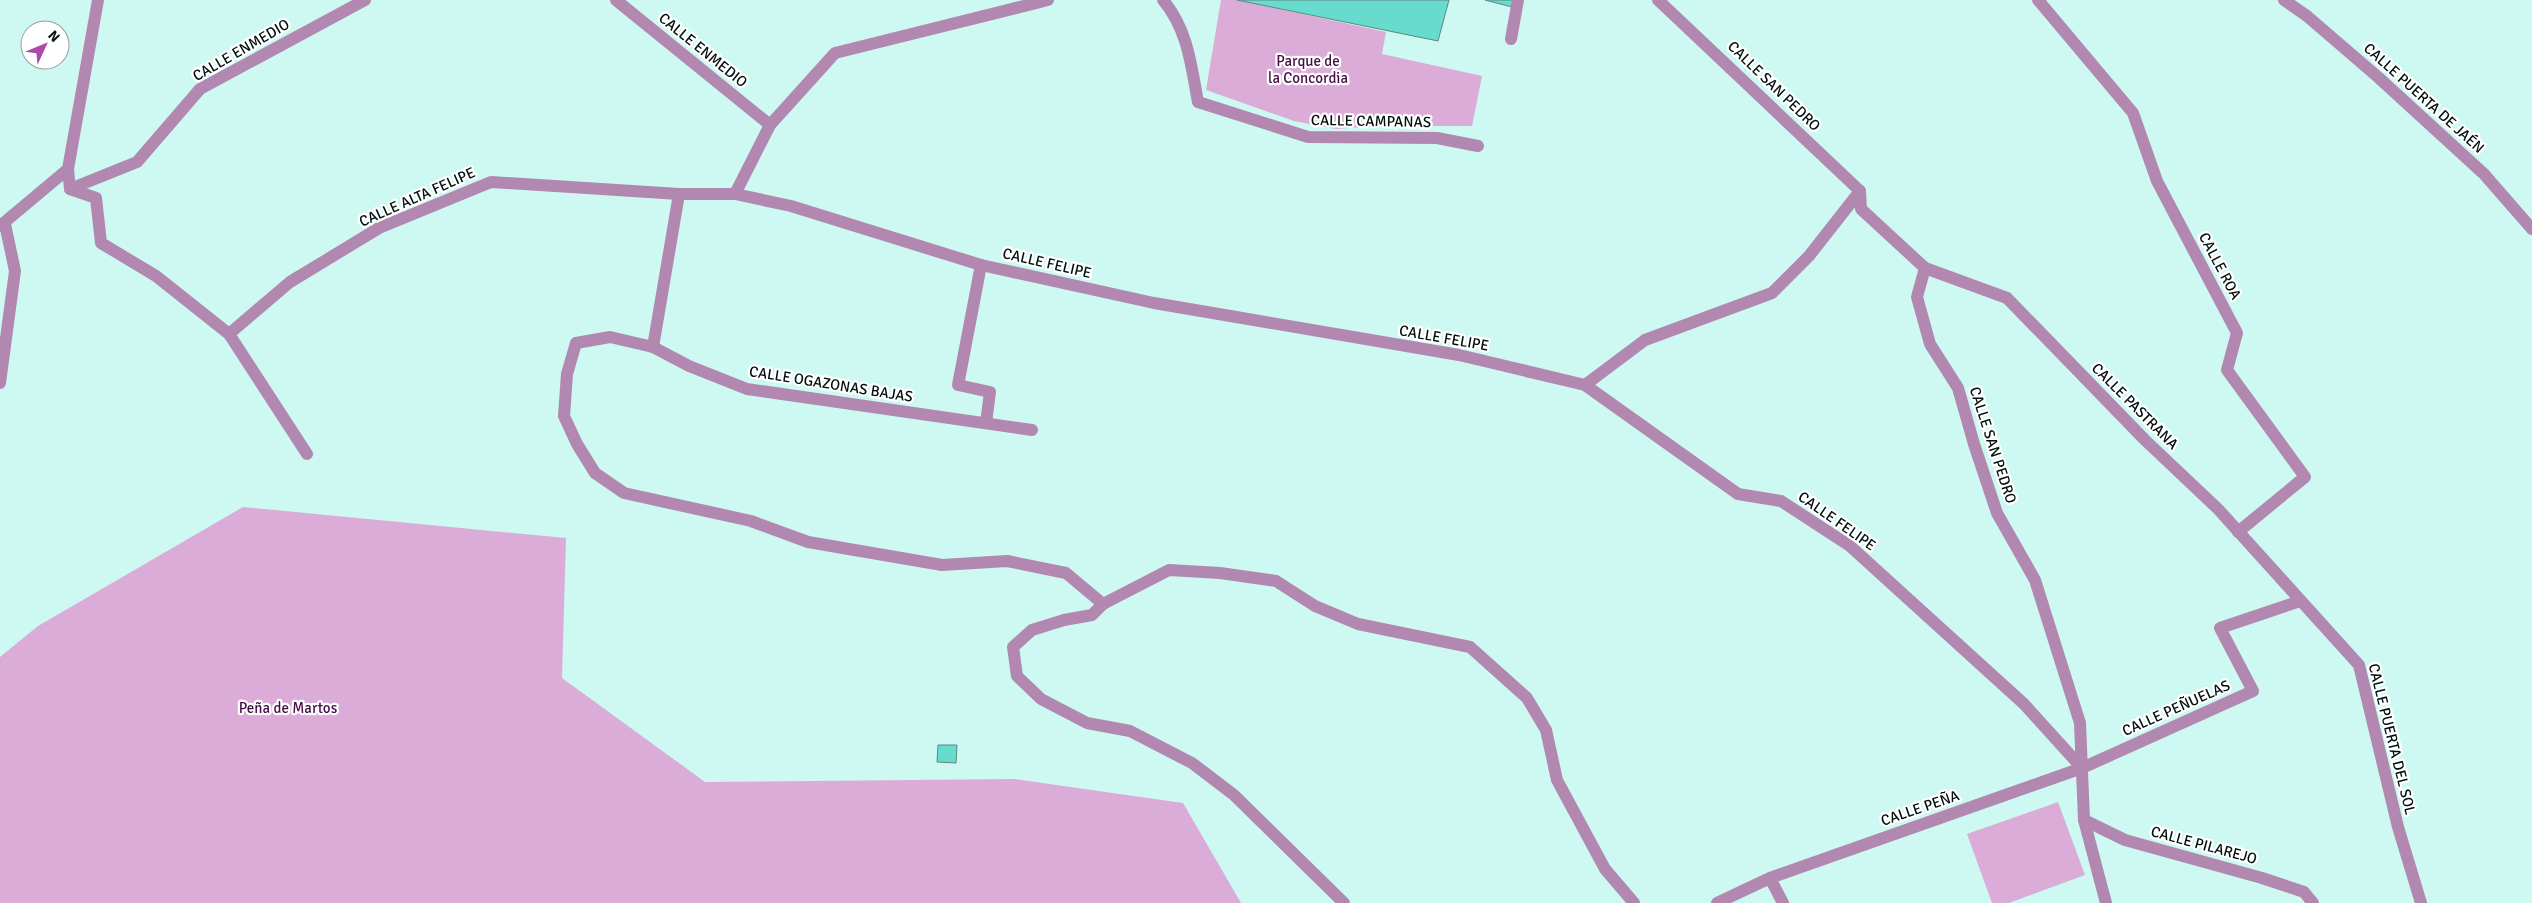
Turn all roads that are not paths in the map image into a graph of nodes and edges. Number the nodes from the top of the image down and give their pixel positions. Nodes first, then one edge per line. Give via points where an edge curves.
1 (98, 0) edge
2 (365, 0) edge
3 (616, 0) edge
4 (1048, 0) edge
5 (1163, 0) edge
6 (1518, 0) edge
7 (1658, 0) edge
8 (2038, 0) edge
9 (2284, 0) edge
10 (1511, 39) dead end
11 (770, 126) junction
12 (1478, 146) dead end
13 (68, 169) junction
14 (70, 188) junction
15 (1860, 191) junction
16 (679, 194) junction
17 (735, 194) junction
18 (2, 225) edge
19 (2532, 229) edge
20 (981, 264) junction
21 (1925, 268) junction
22 (228, 334) junction
23 (653, 346) junction
24 (0, 383) edge
25 (1586, 386) junction
26 (986, 423) junction
27 (1032, 430) dead end
28 (307, 454) dead end
29 (2238, 532) junction
30 (2300, 601) junction
31 (1103, 604) junction
32 (2082, 768) junction
33 (2084, 820) junction
34 (1770, 878) junction
35 (1344, 903) edge
36 (1634, 903) edge
37 (1717, 903) edge
38 (1783, 903) edge
39 (2106, 903) edge
40 (2313, 903) edge
41 (2421, 903) edge

1 - 13 street
2 - 14 street, CALLE ENMEDIO via 200,89 137,162
3 - 11 street, CALLE ENMEDIO
4 - 11 street via 835,53
5 - 12 street, CALLE CAMPANAS via 1182,28 1198,102 1308,138 1437,138
6 - 10 street
7 - 15 street, CALLE SAN PEDRO
8 - 29 street, CALLE ROA via 2133,113 2157,181 2236,333 2227,370 2305,477
9 - 19 street, CALLE PUERTA DE JAÉN via 2372,72 2477,168
11 - 17 street
13 - 14 street
13 - 18 street
14 - 22 street via 96,198 102,243 156,276
15 - 21 street via 1861,209
15 - 25 street via 1809,256 1772,293 1645,340
16 - 17 street, CALLE FELIPE
16 - 22 street, CALLE ALTA FELIPE via 491,182 379,228 290,282
16 - 23 street
17 - 20 street, CALLE FELIPE via 791,206
18 - 24 street via 15,271
20 - 25 street, CALLE FELIPE via 1154,303 1459,355
20 - 26 street via 958,385 990,392
21 - 29 street, CALLE PASTRANA via 2007,298
21 - 32 street, CALLE SAN PEDRO via 1917,297 1930,344 1958,388 1997,513 2035,580 2080,723
22 - 28 street
23 - 26 street, CALLE OGAZONAS BAJAS via 689,366 747,389
23 - 31 street, CALLE OGAZONAS BAJAS via 610,337 576,343 567,374 564,416 577,444 595,473 624,493 752,520 808,542 942,565 1007,561 1066,573
25 - 32 street, CALLE FELIPE via 1738,494 1781,501 1850,546 2024,704
26 - 27 street, CALLE OGAZONAS BAJAS
29 - 30 street, CALLE PASTRANA
30 - 32 street, CALLE PEÑUELAS via 2220,628 2253,691
30 - 41 street, CALLE PUERTA DEL SOL via 2359,665 2398,827
31 - 35 street via 1092,615 1032,630 1013,647 1017,676 1041,699 1087,723 1130,731 1192,763 1234,795
31 - 36 street via 1169,570 1220,573 1276,581 1315,606 1358,624 1470,647 1527,698 1546,730 1557,780 1605,869
32 - 33 street, CALLE SAN PEDRO
32 - 34 street, CALLE PEÑA
33 - 39 street, CALLE SAN PEDRO
33 - 40 street, CALLE PILAREJO via 2125,840 2304,892
34 - 37 street, CALLE PEÑA
34 - 38 street

